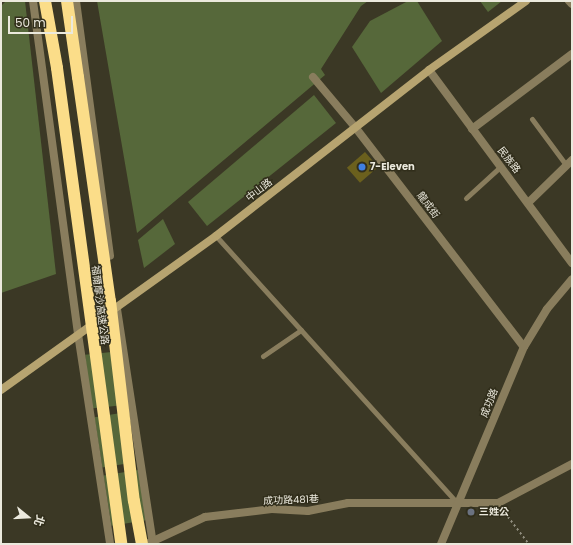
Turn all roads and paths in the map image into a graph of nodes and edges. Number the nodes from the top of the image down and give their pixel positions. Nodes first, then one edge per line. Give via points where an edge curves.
1 (34, 1) edge
2 (45, 1) edge
3 (67, 1) edge
4 (76, 1) edge
5 (526, 1) edge
6 (569, 1) edge
7 (572, 4) edge
8 (572, 54) edge
9 (429, 70) junction
10 (313, 77) dead end
11 (532, 119) dead end
12 (355, 127) junction
13 (472, 129) junction
14 (569, 163) edge
15 (501, 166) junction
16 (466, 198) dead end
17 (529, 202) junction
18 (216, 236) junction
19 (572, 262) edge
20 (572, 279) edge
21 (116, 306) junction
22 (301, 330) junction
23 (78, 334) junction
24 (524, 347) junction
25 (263, 356) dead end
26 (1, 390) edge
27 (572, 464) edge
28 (498, 503) junction
29 (459, 505) junction
30 (152, 542) edge
31 (110, 544) edge
32 (121, 544) edge
33 (441, 544) edge
34 (529, 544) edge

1 - 23 street
2 - 32 highway, 福爾摩沙高速公路, bridge via 57,68
3 - 30 highway, 福爾摩沙高速公路, bridge via 110,301 134,501
4 - 21 street
5 - 9 main road, 中山路
6 - 7 street
8 - 13 street
9 - 12 main road, 中山路
9 - 13 street, 民族路
10 - 12 street, 龍成街
11 - 14 lane
12 - 18 main road, 中山路
12 - 24 street, 龍成街
13 - 15 street, 民族路
14 - 17 street
15 - 16 lane
15 - 17 street, 民族路
17 - 19 street, 民族路
18 - 21 main road, 中山路
18 - 22 lane
20 - 24 street, 成功路 via 547,309
21 - 23 main road, 中山路
21 - 30 street
22 - 25 lane
22 - 29 lane
23 - 26 main road, 中山路
23 - 31 street
24 - 29 street, 成功路
27 - 28 street
28 - 29 street, 成功路481巷
28 - 34 path
29 - 30 street, 成功路481巷 via 348,503 308,511 272,509 205,517
29 - 33 street, 成功路

